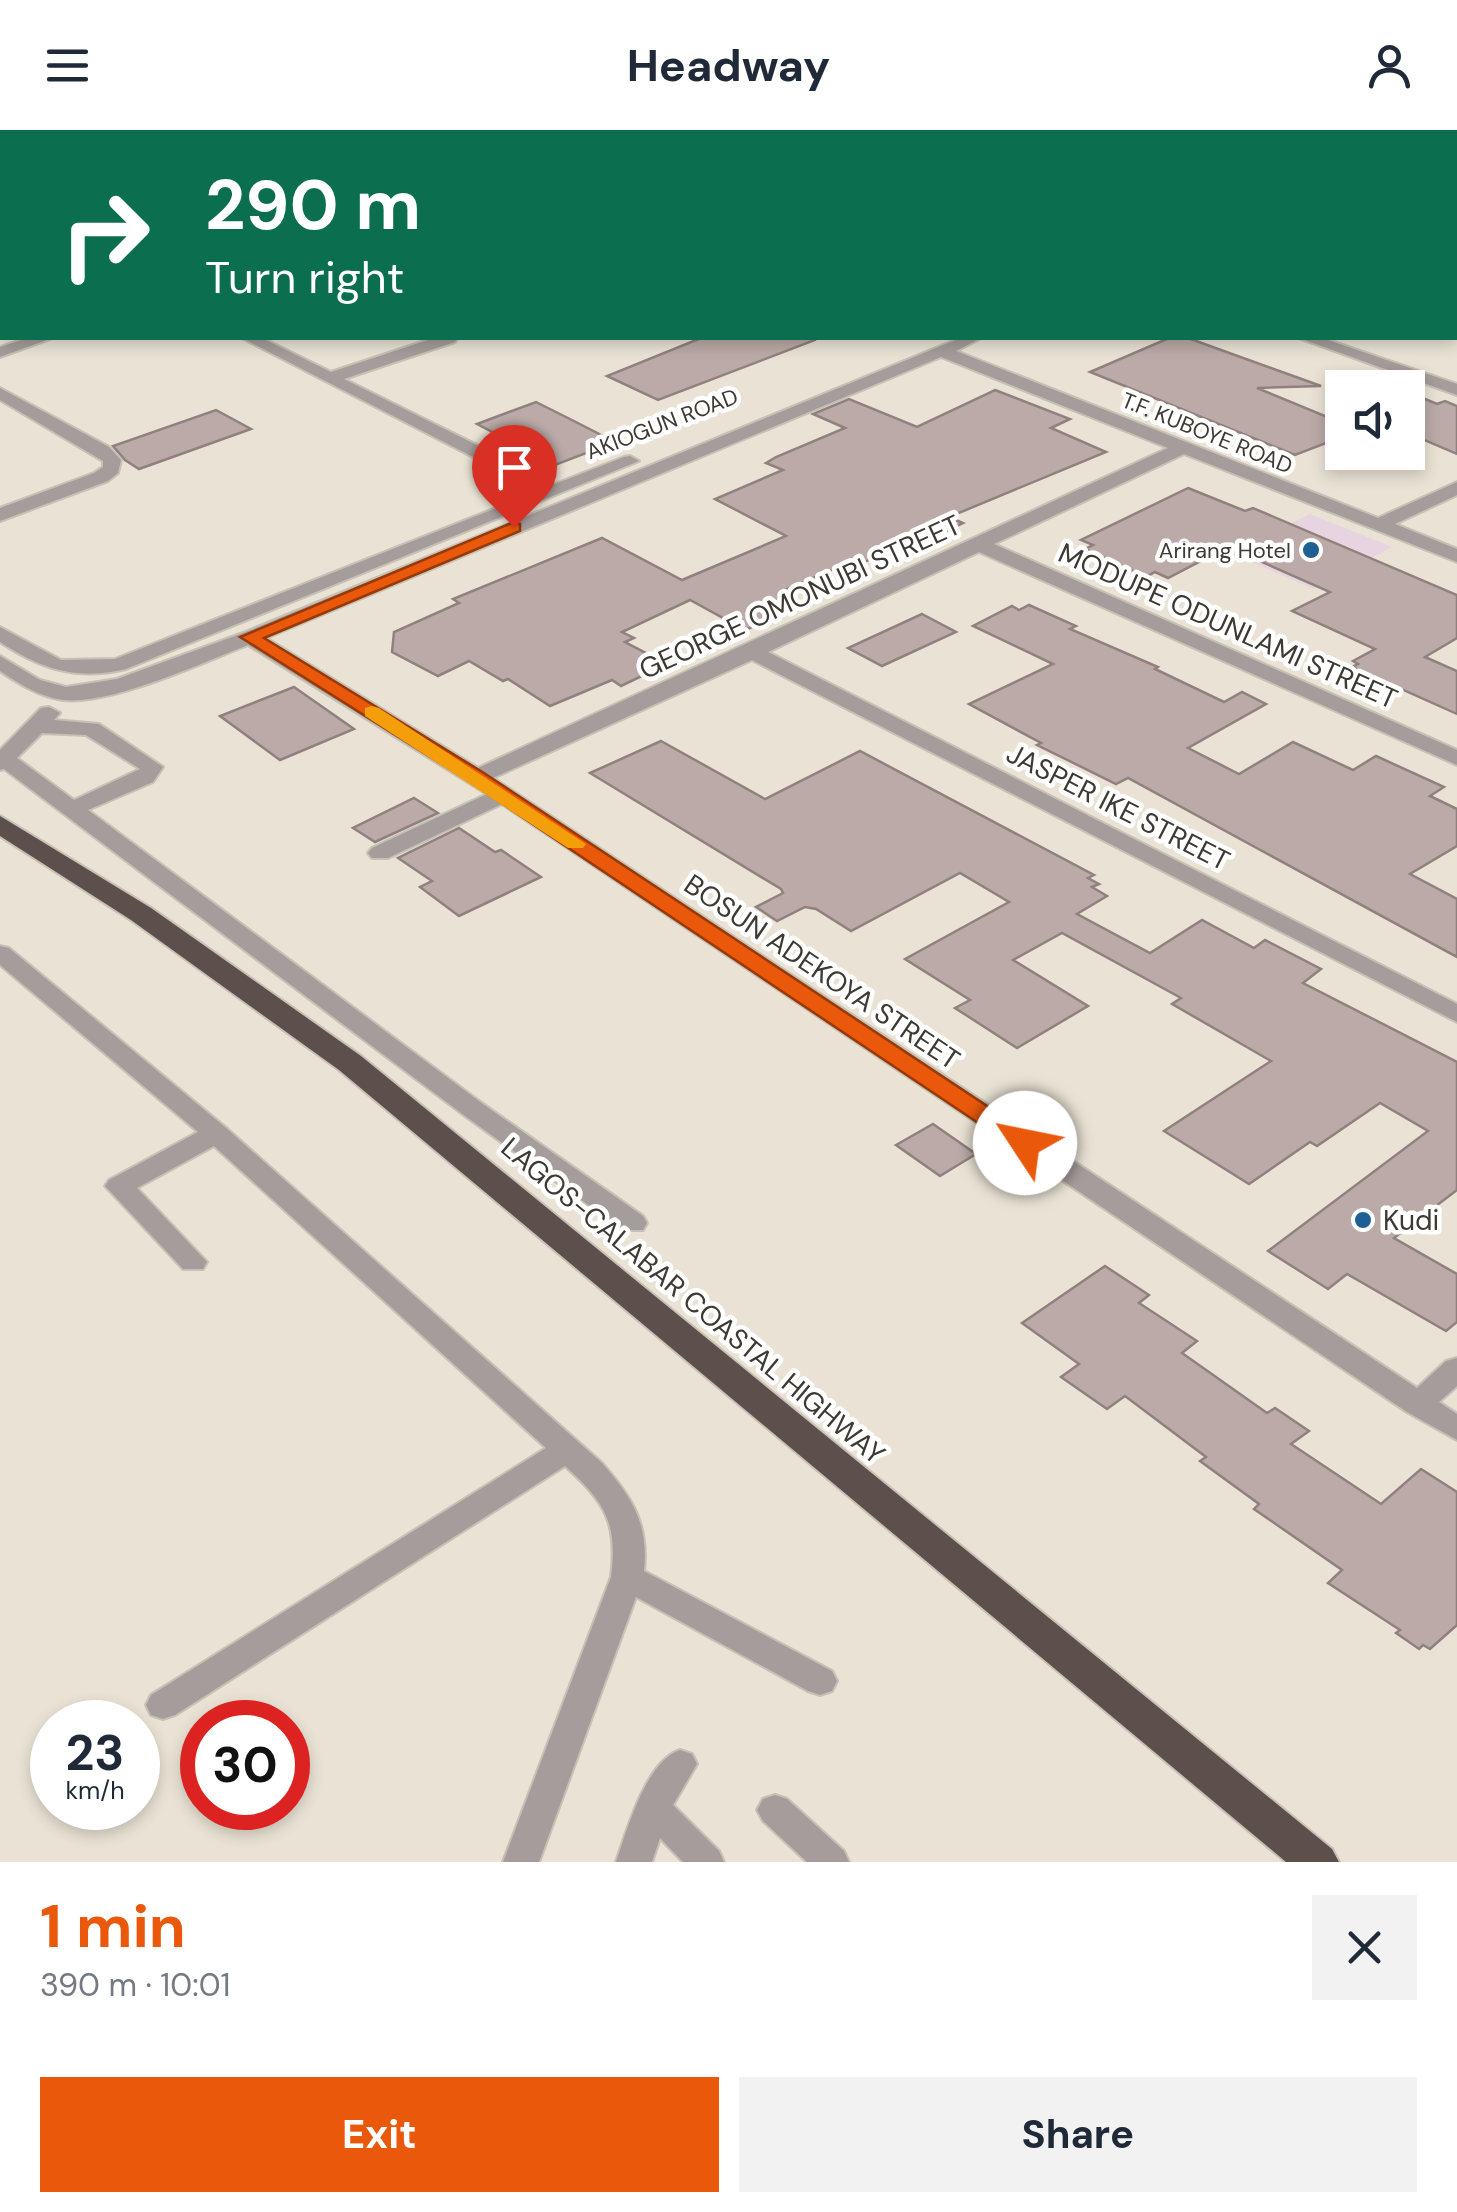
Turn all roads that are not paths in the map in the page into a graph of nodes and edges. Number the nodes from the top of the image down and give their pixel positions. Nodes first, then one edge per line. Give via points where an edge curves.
1 (38, 340) edge
2 (254, 340) edge
3 (443, 340) edge
4 (1313, 340) edge
5 (942, 344) edge
6 (0, 352) edge
7 (329, 378) junction
8 (1457, 390) edge
9 (0, 393) edge
10 (1182, 448) junction
11 (1457, 488) edge
12 (554, 490) junction
13 (0, 516) edge
14 (1378, 525) junction
15 (978, 544) junction
16 (1457, 556) edge
17 (0, 633) edge
18 (250, 637) junction
19 (752, 652) junction
20 (0, 662) edge
21 (64, 694) junction
22 (38, 726) junction
23 (1457, 758) edge
24 (2, 761) edge
25 (477, 777) junction
26 (502, 795) junction
27 (73, 808) junction
28 (0, 824) edge
29 (380, 853) dead end
30 (3, 959) edge
31 (1457, 1014) edge
32 (216, 1133) junction
33 (633, 1223) dead end
34 (193, 1262) dead end
35 (1457, 1369) edge
36 (1418, 1404) junction
37 (1457, 1430) edge
38 (567, 1450) junction
39 (627, 1578) junction
40 (820, 1681) dead end
41 (162, 1705) dead end
42 (680, 1764) dead end
43 (653, 1806) junction
44 (776, 1810) dead end
45 (521, 1862) edge
46 (634, 1862) edge
47 (706, 1862) edge
48 (831, 1862) edge
49 (1318, 1862) edge

1 - 6 street
2 - 7 street
3 - 7 street
4 - 8 street
5 - 10 street, T.F. KUBOYE ROAD
5 - 12 street, AKIOGUN ROAD
5 - 18 street
7 - 12 street
9 - 13 street via 112,460 101,477
10 - 14 street, T.F. KUBOYE ROAD
10 - 15 street, GEORGE OMONUBI STREET
11 - 14 street
12 - 17 street, AKIOGUN ROAD via 119,665 80,670 47,664
14 - 16 street, T.F. KUBOYE ROAD
15 - 19 street, GEORGE OMONUBI STREET
15 - 23 street, MODUPE ODUNLAMI STREET
18 - 21 street via 121,685
18 - 25 street, BOSUN ADEKOYA STREET
19 - 25 street, GEORGE OMONUBI STREET
19 - 31 street, JASPER IKE STREET
20 - 21 street
21 - 22 street
22 - 24 street
22 - 27 street via 92,729 152,767 145,777
24 - 27 street
25 - 26 street, BOSUN ADEKOYA STREET
26 - 29 street
26 - 36 street, BOSUN ADEKOYA STREET
27 - 33 street
28 - 49 highway, LAGOS-CALABAR COASTAL HIGHWAY via 142,914 350,1063
30 - 32 street
32 - 34 street via 119,1186
32 - 38 street
35 - 36 street
36 - 37 street, BOSUN ADEKOYA STREET
38 - 39 street via 622,1506 633,1538
38 - 41 street
39 - 40 street
39 - 45 street
42 - 43 street
43 - 46 street
43 - 47 street
44 - 48 street

